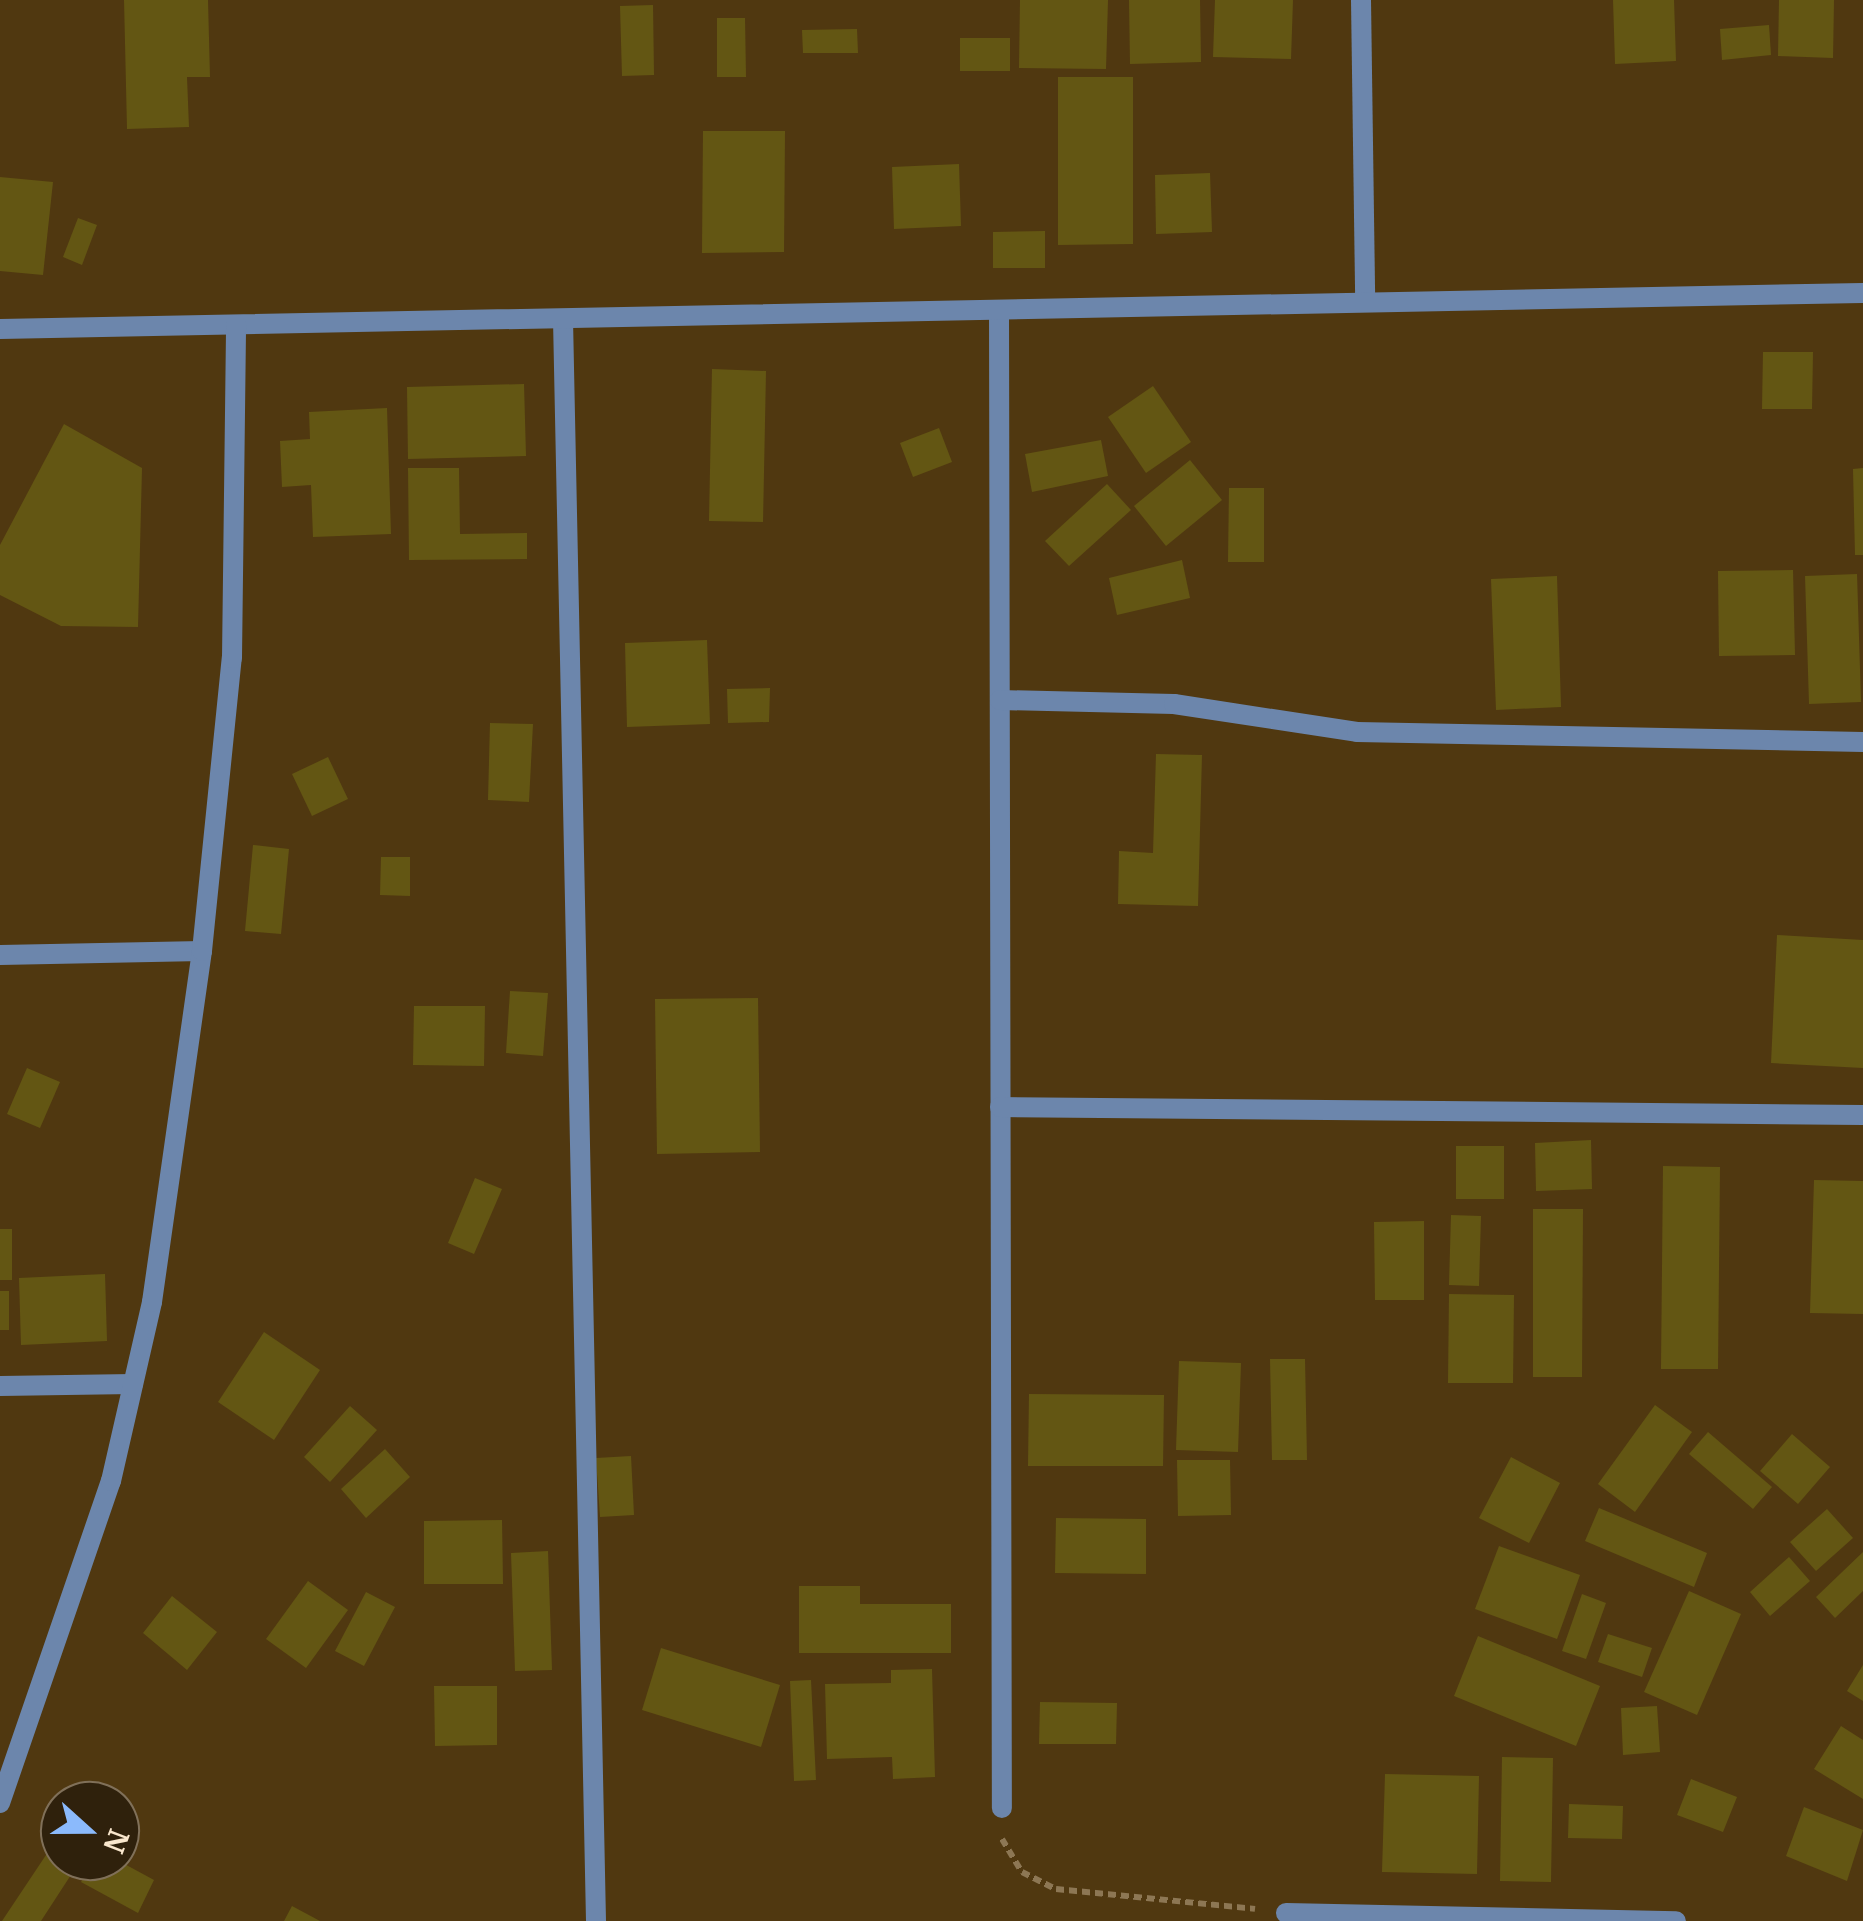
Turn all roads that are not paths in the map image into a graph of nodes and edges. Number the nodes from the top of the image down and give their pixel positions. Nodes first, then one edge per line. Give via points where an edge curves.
1 (1361, 0) edge
2 (1863, 293) edge
3 (1365, 300) junction
4 (998, 310) junction
5 (563, 319) junction
6 (236, 325) junction
7 (0, 329) edge
8 (1000, 700) junction
9 (1863, 742) edge
10 (202, 950) junction
11 (0, 955) edge
12 (1000, 1107) junction
13 (1863, 1116) edge
14 (132, 1384) junction
15 (0, 1386) edge
16 (0, 1803) edge
17 (1002, 1808) road end
18 (1286, 1913) road end
19 (1636, 1920) edge
20 (596, 1921) edge
21 (1676, 1921) edge

1 - 3 street
2 - 3 street
3 - 4 street
4 - 5 street
4 - 8 street
5 - 6 street
5 - 20 street
6 - 7 street
6 - 10 street via 232,658
8 - 9 street via 1174,704 1357,732
8 - 12 street
10 - 11 street
10 - 14 street via 152,1302
12 - 13 street
12 - 17 street
14 - 15 street
14 - 16 street via 110,1481
18 - 19 street
19 - 21 street

